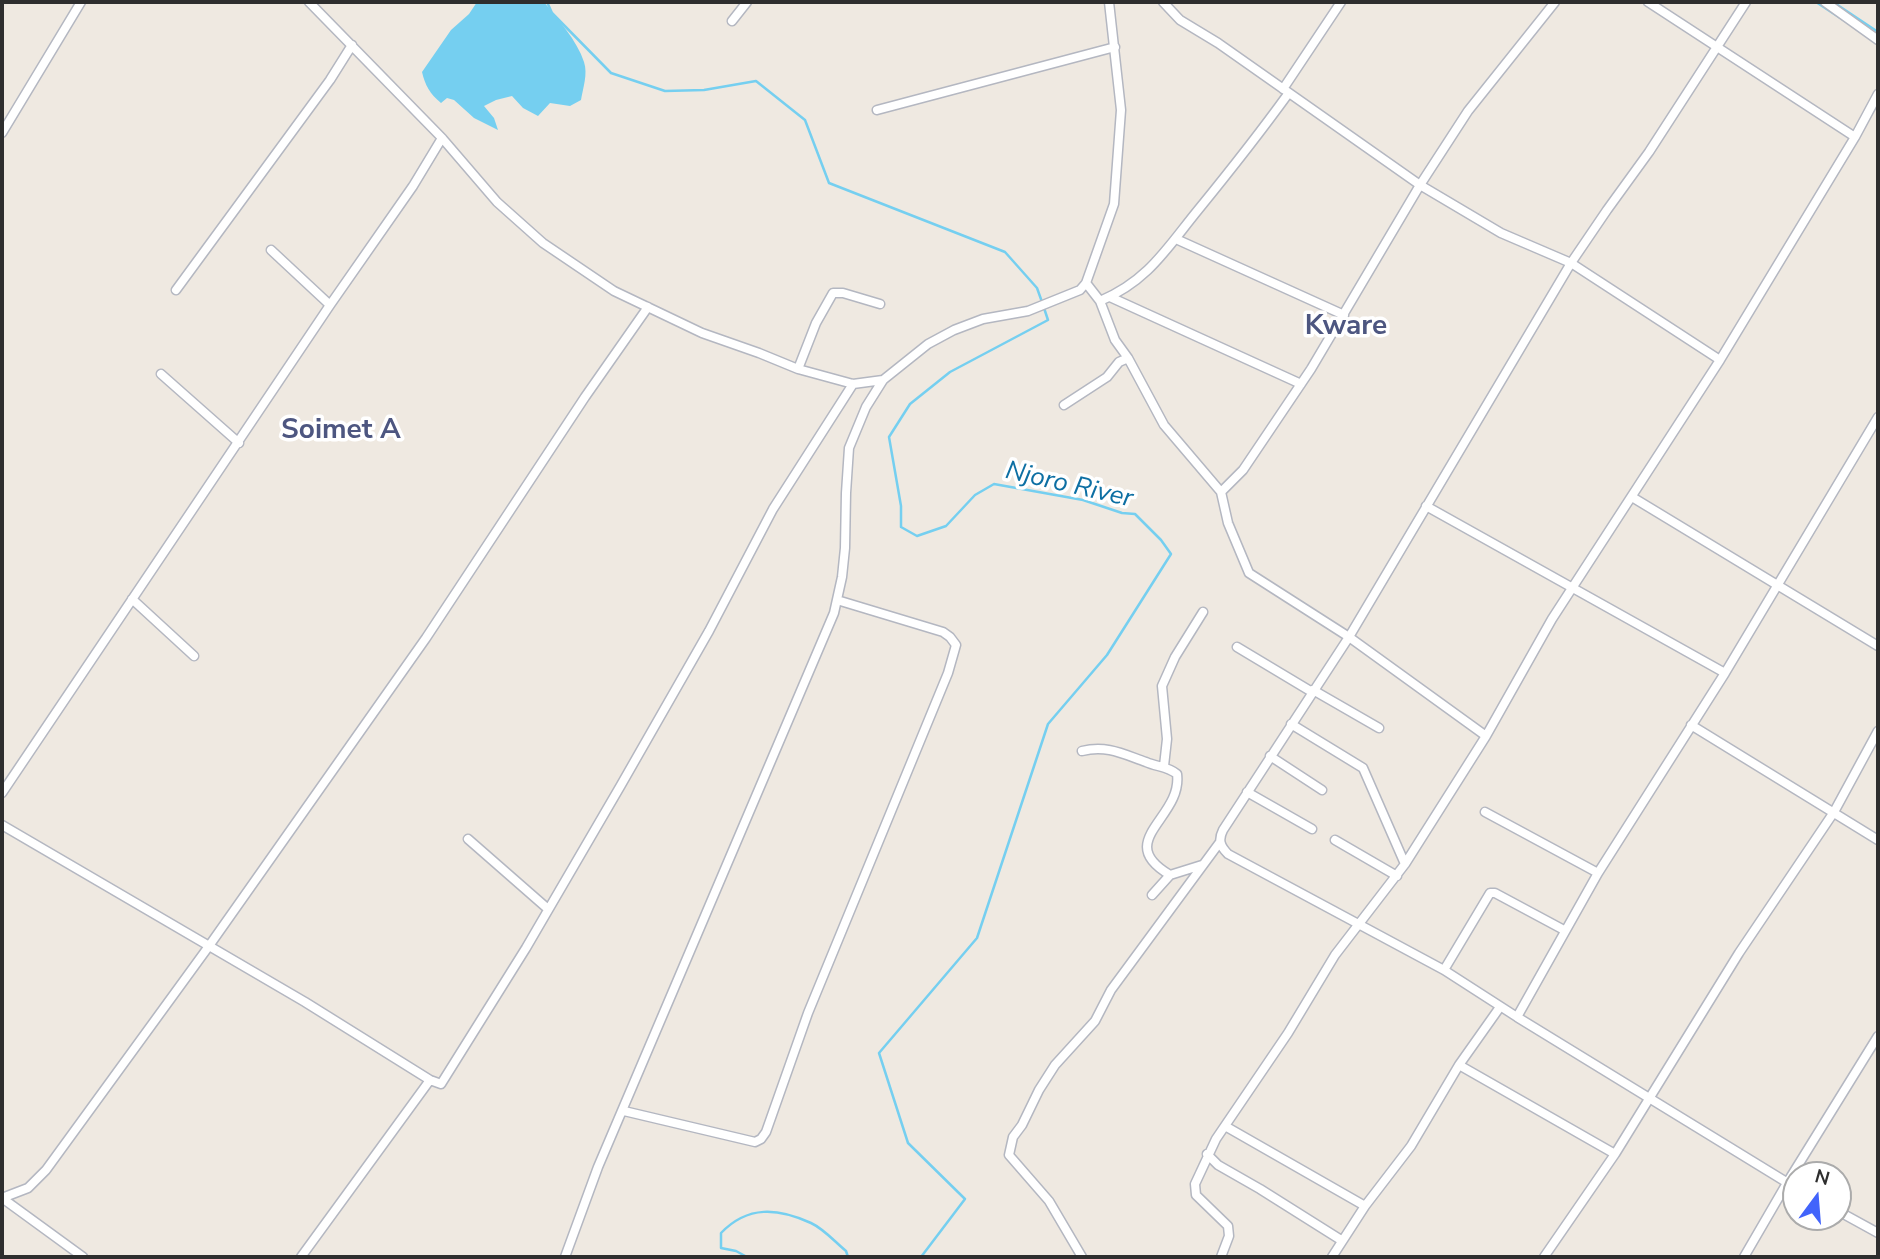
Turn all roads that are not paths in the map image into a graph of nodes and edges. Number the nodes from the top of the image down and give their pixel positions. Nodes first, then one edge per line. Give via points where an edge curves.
1 (81, 2) edge
2 (309, 2) edge
3 (747, 2) edge
4 (1109, 2) edge
5 (1163, 2) edge
6 (1341, 2) edge
7 (1555, 2) edge
8 (1648, 2) edge
9 (1746, 2) edge
10 (1825, 2) edge
11 (732, 21) dead end
12 (1878, 40) edge
13 (352, 45) junction
14 (1115, 47) junction
15 (1717, 48) junction
16 (1286, 92) junction
17 (1878, 94) edge
18 (877, 110) dead end
19 (2, 133) edge
20 (1855, 137) junction
21 (442, 138) junction
22 (1420, 185) junction
23 (1176, 239) junction
24 (271, 250) dead end
25 (1571, 263) junction
26 (1086, 283) junction
27 (177, 290) dead end
28 (1110, 297) junction
29 (1100, 301) junction
30 (880, 304) dead end
31 (330, 305) junction
32 (648, 307) junction
33 (1344, 315) junction
34 (1128, 358) junction
35 (1720, 360) junction
36 (798, 369) junction
37 (161, 374) dead end
38 (883, 380) junction
39 (1301, 383) junction
40 (853, 384) junction
41 (1064, 405) dead end
42 (1878, 417) edge
43 (239, 443) junction
44 (1221, 492) junction
45 (1632, 497) junction
46 (1426, 506) junction
47 (1778, 586) junction
48 (1573, 589) junction
49 (132, 599) junction
50 (837, 600) junction
51 (1203, 612) dead end
52 (1349, 637) junction
53 (1878, 646) edge
54 (1237, 647) dead end
55 (194, 656) dead end
56 (1725, 673) junction
57 (1313, 691) junction
58 (1290, 724) junction
59 (1691, 725) junction
60 (1379, 729) dead end
61 (1878, 731) edge
62 (1486, 736) junction
63 (1082, 751) dead end
64 (1270, 756) junction
65 (1164, 766) junction
66 (1322, 790) dead end
67 (1247, 792) junction
68 (2, 793) edge
69 (1485, 812) dead end
70 (1834, 812) junction
71 (2, 825) edge
72 (1312, 829) dead end
73 (468, 839) dead end
74 (1335, 840) dead end
75 (1878, 840) edge
76 (1220, 842) junction
77 (1405, 864) junction
78 (1202, 865) junction
79 (1598, 873) junction
80 (1170, 875) junction
81 (1397, 876) junction
82 (1152, 895) dead end
83 (548, 909) junction
84 (1360, 923) junction
85 (1564, 930) junction
86 (209, 946) junction
87 (1444, 970) junction
88 (1500, 1007) junction
89 (1517, 1017) junction
90 (1878, 1036) edge
91 (1459, 1065) junction
92 (430, 1080) junction
93 (1648, 1098) junction
94 (624, 1111) junction
95 (1225, 1126) junction
96 (1208, 1154) junction
97 (1615, 1154) junction
98 (1801, 1161) edge
99 (1782, 1180) edge
100 (1782, 1192) edge
101 (2, 1198) edge
102 (1365, 1206) junction
103 (1852, 1219) edge
104 (1878, 1233) edge
105 (1341, 1240) junction
106 (83, 1257) edge
107 (301, 1257) edge
108 (565, 1257) edge
109 (1083, 1257) edge
110 (1221, 1257) edge
111 (1332, 1257) edge
112 (1544, 1257) edge
113 (1744, 1257) edge

1 - 19 street
2 - 13 street
3 - 11 street
4 - 14 street
5 - 16 street via 1180,20
6 - 16 street
7 - 22 street via 1468,111
8 - 15 street
9 - 15 street
10 - 12 street
13 - 21 street
13 - 27 street
14 - 18 street
14 - 26 street via 1121,110 1114,204
15 - 20 street
15 - 25 street
16 - 22 street
16 - 23 street
17 - 20 street
20 - 35 street
21 - 31 street
21 - 32 street via 497,202 543,243 614,291
22 - 25 street via 1501,233
22 - 33 street
23 - 28 street via 1152,269
23 - 33 street
24 - 31 street
25 - 35 street
25 - 46 street
26 - 29 street
26 - 38 street via 1080,290 1028,311 954,330 928,344
28 - 29 street
28 - 39 street
29 - 34 street via 1115,340
30 - 36 street via 833,293
31 - 43 street
32 - 36 street
32 - 86 street via 426,638
33 - 39 street
34 - 41 street
34 - 44 street via 1164,425
35 - 45 street
36 - 40 street
37 - 43 street
38 - 40 street
38 - 50 street via 849,448 845,548
39 - 44 street via 1243,470
40 - 83 street via 774,509
42 - 47 street
43 - 49 street
44 - 52 street via 1228,523 1249,573
45 - 47 street
45 - 48 street
46 - 48 street
46 - 52 street
47 - 53 street
47 - 56 street
48 - 56 street
48 - 62 street
49 - 55 street
49 - 68 street
50 - 94 street
50 - 94 street via 943,632 956,645 808,1013 766,1132 755,1142
51 - 65 street via 1162,686 1167,739
52 - 57 street
52 - 62 street
54 - 57 street
56 - 59 street
57 - 58 street
57 - 60 street
58 - 64 street
58 - 77 street via 1363,768
59 - 70 street
59 - 79 street
61 - 70 street
62 - 77 street
63 - 65 street via 1105,748
64 - 66 street
64 - 67 street
65 - 80 street via 1177,774 1176,793 1146,848 1153,863
67 - 72 street
67 - 76 street
69 - 79 street
70 - 75 street
70 - 93 street
71 - 86 street
73 - 83 street
74 - 81 street
76 - 78 street
76 - 84 street via 1228,854
77 - 81 street
78 - 80 street
78 - 109 street via 1111,990 1094,1021 1055,1065 1009,1146 1009,1156 1049,1201
79 - 85 street
80 - 82 street
81 - 84 street
83 - 92 street via 441,1084
84 - 87 street
84 - 95 street
85 - 87 street via 1490,893
85 - 89 street
86 - 92 street
86 - 101 street via 46,1170 28,1188
87 - 88 street
88 - 89 street
88 - 91 street
89 - 93 street
90 - 98 street
91 - 97 street
91 - 102 street via 1411,1146
92 - 107 street
93 - 97 street
93 - 99 street
94 - 108 street
95 - 96 street
95 - 102 street
96 - 105 street via 1218,1165
96 - 110 street via 1195,1184 1196,1195 1228,1226
97 - 112 street
100 - 113 street
101 - 106 street
102 - 105 street
103 - 104 street
105 - 111 street

